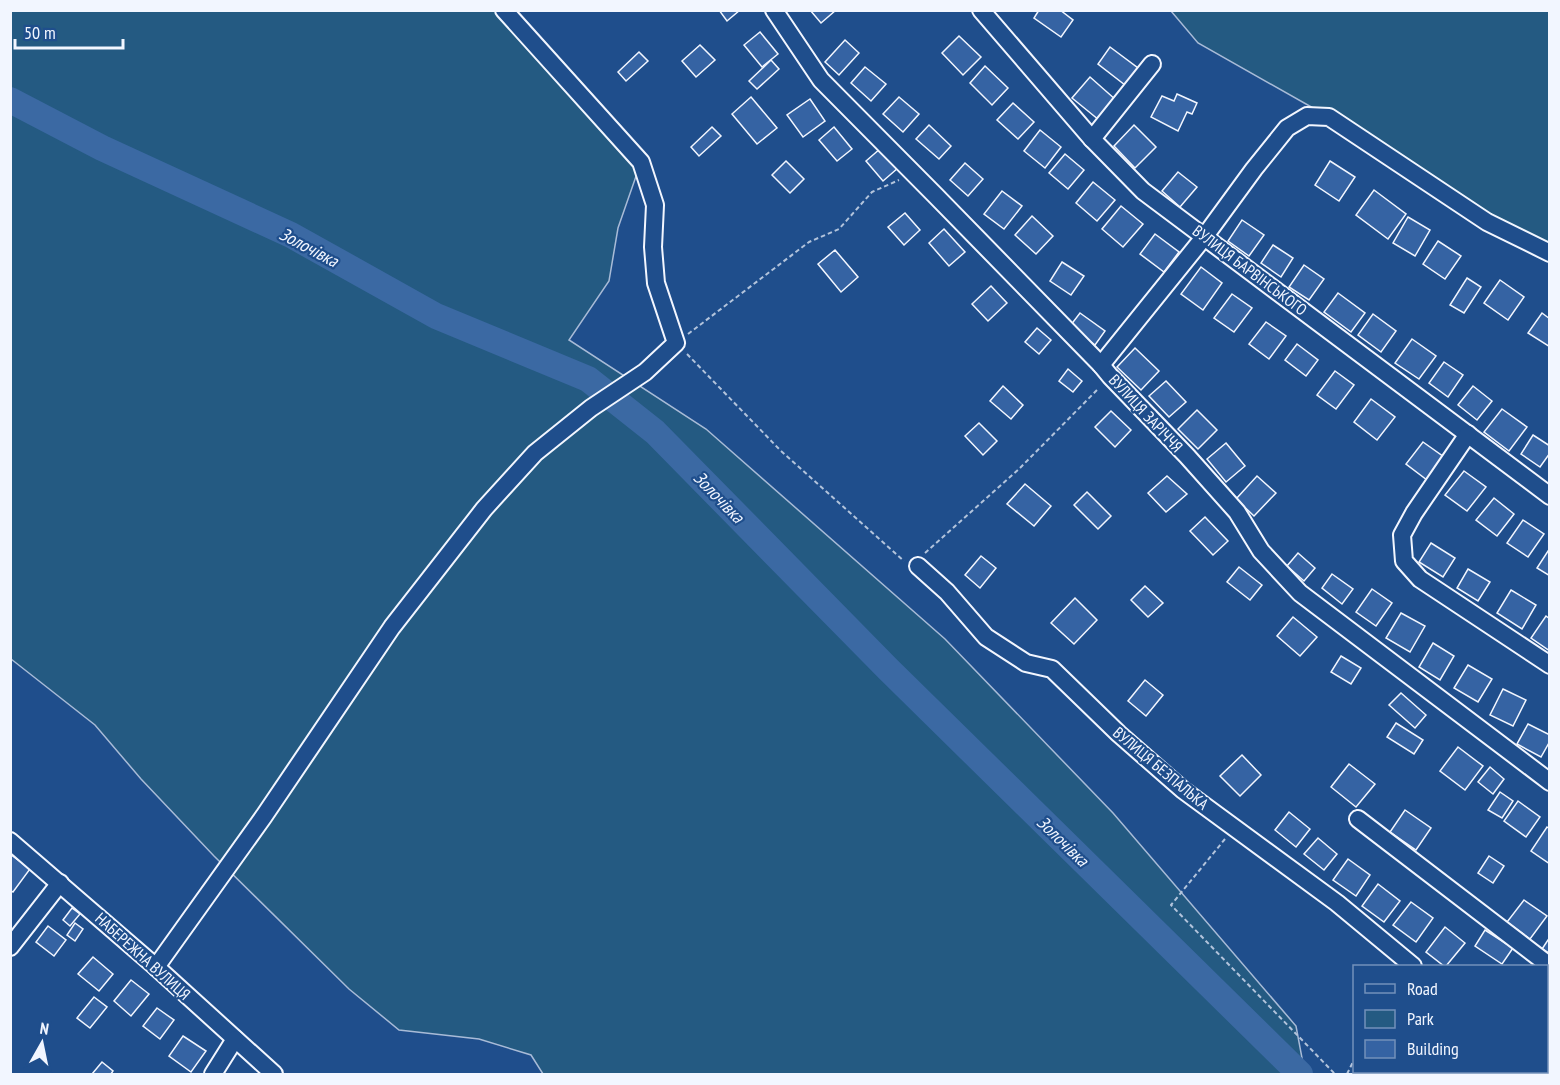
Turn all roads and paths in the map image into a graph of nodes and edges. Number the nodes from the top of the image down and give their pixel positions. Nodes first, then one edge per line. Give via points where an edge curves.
1 (504, 10) edge
2 (774, 10) edge
3 (981, 10) edge
4 (1152, 64) dead end
5 (1092, 139) junction
6 (912, 172) junction
7 (1205, 236) junction
8 (1550, 253) edge
9 (676, 343) junction
10 (1106, 371) junction
11 (1468, 434) junction
12 (1550, 496) edge
13 (918, 566) junction
14 (1550, 665) edge
15 (1550, 782) edge
16 (1358, 819) dead end
17 (1234, 827) junction
18 (10, 841) edge
19 (60, 883) junction
20 (10, 946) edge
21 (1412, 965) edge
22 (1550, 966) edge
23 (156, 967) junction
24 (235, 1039) junction
25 (213, 1074) edge
26 (274, 1074) edge
27 (1335, 1074) edge

1 - 9 street via 641,162 655,205 656,283
2 - 6 street, ВУЛИЦЯ ЗАРІЧЧЯ via 821,80
3 - 5 street, ВУЛИЦЯ БАРВІНСЬКОГО
4 - 5 street
5 - 7 street, ВУЛИЦЯ БАРВІНСЬКОГО via 1143,191
6 - 9 path via 872,192 839,229 808,242
6 - 10 street, ВУЛИЦЯ ЗАРІЧЧЯ
7 - 8 street via 1287,128 1306,116 1329,117 1487,222
7 - 10 street
7 - 11 street, ВУЛИЦЯ БАРВІНСЬКОГО
9 - 13 path via 780,450 902,560
9 - 23 street via 645,372 591,408 535,453 484,508 399,618
10 - 13 path via 1019,469 925,553
10 - 15 street, ВУЛИЦЯ ЗАРІЧЧЯ via 1237,512 1261,551 1300,593
11 - 12 street, ВУЛИЦЯ БАРВІНСЬКОГО
11 - 14 street via 1402,535 1404,561 1420,579
13 - 17 street, ВУЛИЦЯ БЕЗПАЛЬКА via 986,637 1026,663 1052,669 1183,790
16 - 22 street
17 - 21 street, ВУЛИЦЯ БЕЗПАЛЬКА via 1338,903
17 - 27 path via 1171,905
18 - 19 street, НАБЕРЕЖНА ВУЛИЦЯ
19 - 20 street
19 - 23 street, НАБЕРЕЖНА ВУЛИЦЯ
23 - 24 street, НАБЕРЕЖНА ВУЛИЦЯ
24 - 25 street
24 - 26 street, НАБЕРЕЖНА ВУЛИЦЯ

